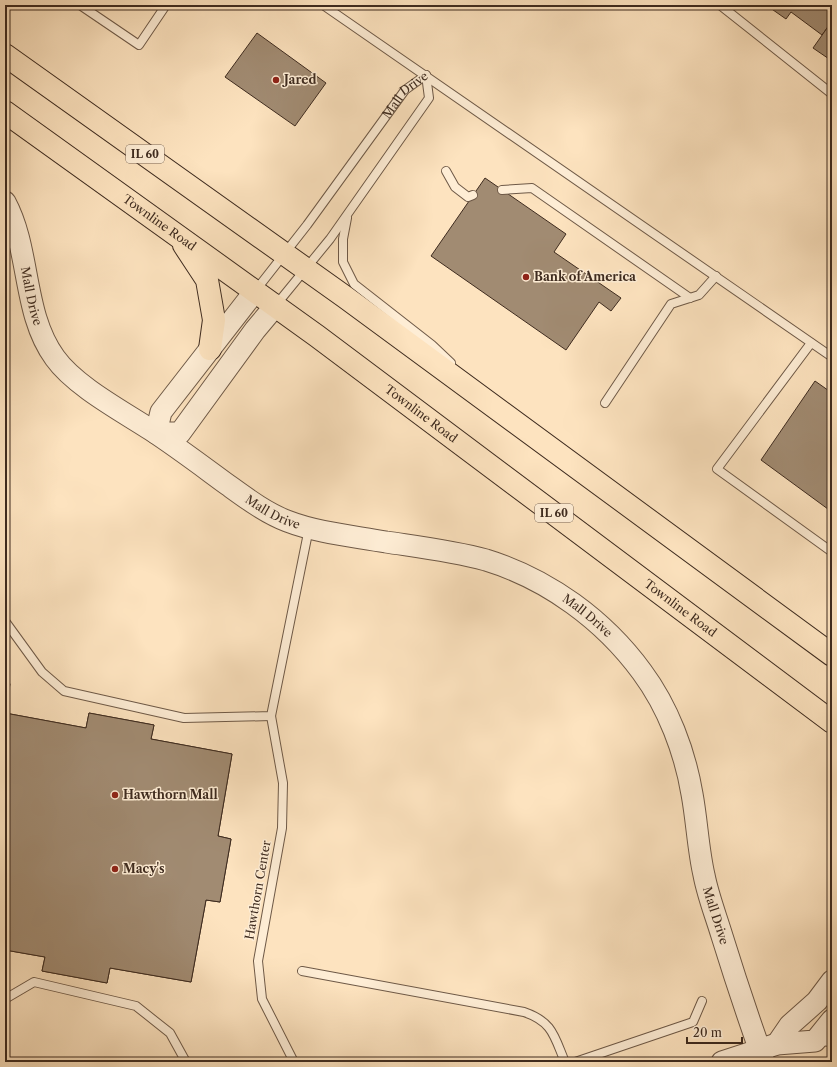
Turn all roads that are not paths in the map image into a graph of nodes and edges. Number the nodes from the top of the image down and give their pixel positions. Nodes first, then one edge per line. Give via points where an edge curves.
1 (80, 5) edge
2 (166, 5) edge
3 (323, 5) edge
4 (720, 5) edge
5 (5, 55) edge
6 (426, 75) junction
7 (832, 94) edge
8 (5, 112) edge
9 (446, 171) dead end
10 (502, 190) dead end
11 (473, 195) dead end
12 (5, 202) edge
13 (347, 215) junction
14 (177, 234) junction
15 (284, 254) junction
16 (305, 269) junction
17 (716, 276) junction
18 (255, 291) junction
19 (690, 298) junction
20 (276, 305) junction
21 (811, 343) junction
22 (210, 349) junction
23 (832, 357) edge
24 (605, 404) dead end
25 (503, 414) junction
26 (156, 434) junction
27 (309, 527) junction
28 (832, 552) edge
29 (5, 621) edge
30 (832, 655) edge
31 (271, 716) junction
32 (832, 722) edge
33 (302, 971) dead end
34 (832, 981) edge
35 (5, 999) edge
36 (702, 1001) dead end
37 (832, 1020) edge
38 (824, 1042) edge
39 (767, 1052) edge
40 (186, 1062) edge
41 (294, 1062) edge
42 (565, 1062) edge
43 (575, 1062) edge
44 (722, 1062) edge

1 - 2 lane via 139,45
3 - 6 lane
4 - 7 lane
5 - 15 main road, IL 60
6 - 13 lane, Mall Drive via 429,98
6 - 15 lane, Mall Drive via 405,90
6 - 17 lane
8 - 14 main road, Townline Road / IL 60
9 - 11 lane via 455,188 468,197
10 - 19 lane via 532,188
12 - 26 street, Mall Drive via 14,224 37,320 57,361 82,384
13 - 16 lane, Mall Drive
13 - 25 lane via 343,262 354,284 432,345
14 - 18 main road, Townline Road / IL 60
14 - 22 main road via 207,280 214,320
15 - 16 main road, IL 60
15 - 18 lane, Mall Drive
16 - 20 lane, Mall Drive
16 - 25 main road, IL 60
17 - 19 lane via 699,296
17 - 21 lane
18 - 20 main road, Townline Road / IL 60
18 - 22 street, Mall Drive
19 - 24 lane via 671,304
20 - 26 street, Mall Drive via 180,433
20 - 32 main road, Townline Road / IL 60
21 - 23 lane
21 - 28 lane via 717,469
22 - 26 street, Mall Drive via 161,412
25 - 30 main road, IL 60
26 - 27 street, Mall Drive via 248,500 285,521
27 - 31 lane, Hawthorn Center
27 - 39 street, Mall Drive via 454,553 514,570 550,588 580,609 630,655 662,705 679,745 693,796 704,877
29 - 31 lane via 42,672 64,691 184,718
31 - 41 lane, Hawthorn Center via 283,783 282,828 258,961 262,999
33 - 42 lane via 536,1016 551,1028
34 - 39 street via 817,1001 790,1025
35 - 40 lane via 34,982 136,1006 170,1034
36 - 43 lane via 694,1022
37 - 38 street
38 - 39 street
39 - 44 street

